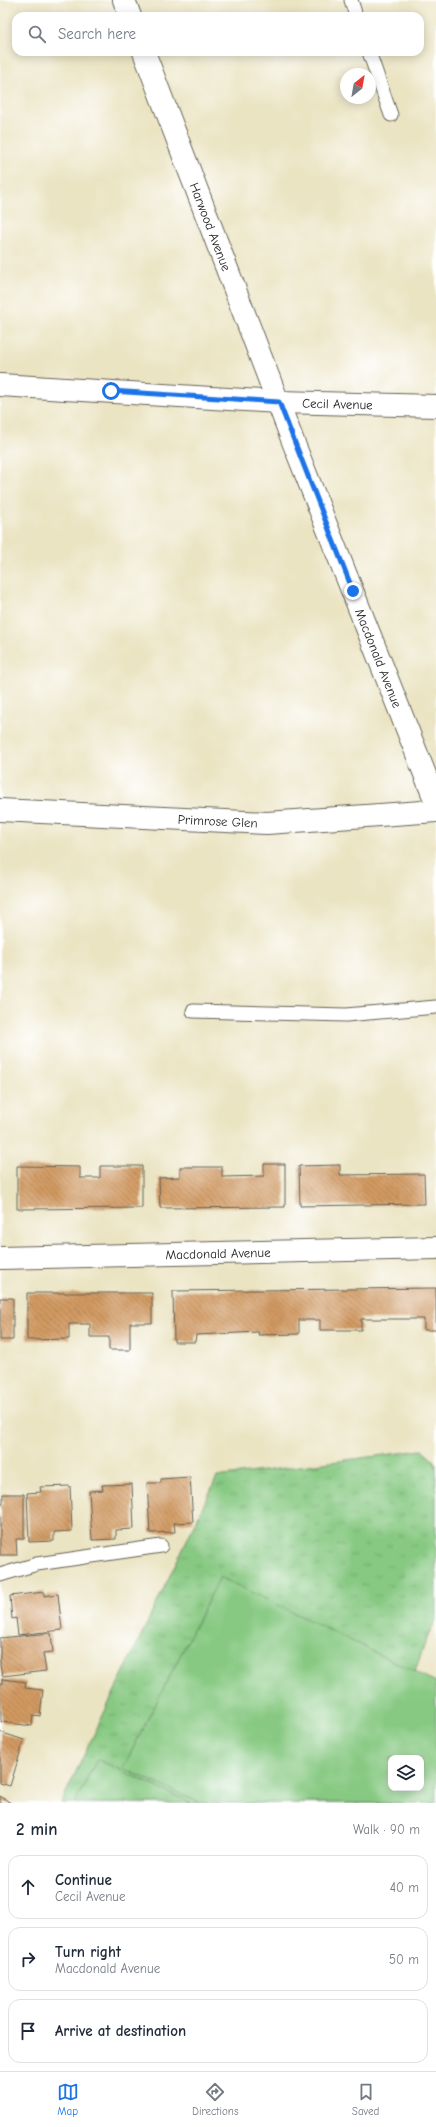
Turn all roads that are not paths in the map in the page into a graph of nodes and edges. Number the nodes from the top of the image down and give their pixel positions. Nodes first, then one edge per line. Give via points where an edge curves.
1 (124, 0) edge
2 (351, 0) edge
3 (128, 12) edge
4 (355, 12) edge
5 (146, 56) edge
6 (370, 56) edge
7 (391, 115) dead end
8 (0, 385) edge
9 (279, 402) junction
10 (436, 406) edge
11 (436, 802) edge
12 (0, 810) edge
13 (436, 811) edge
14 (436, 1007) edge
15 (193, 1011) dead end
16 (436, 1248) edge
17 (0, 1258) edge
18 (161, 1546) dead end
19 (0, 1575) edge

1 - 3 street
2 - 4 lane
5 - 9 street, Harwood Avenue
6 - 7 lane
8 - 9 street, Cecil Avenue
9 - 10 street, Cecil Avenue
9 - 11 street, Macdonald Avenue
12 - 13 street, Primrose Glen via 267,823
14 - 15 lane via 346,1015
16 - 17 street, Macdonald Avenue
18 - 19 lane via 37,1564

